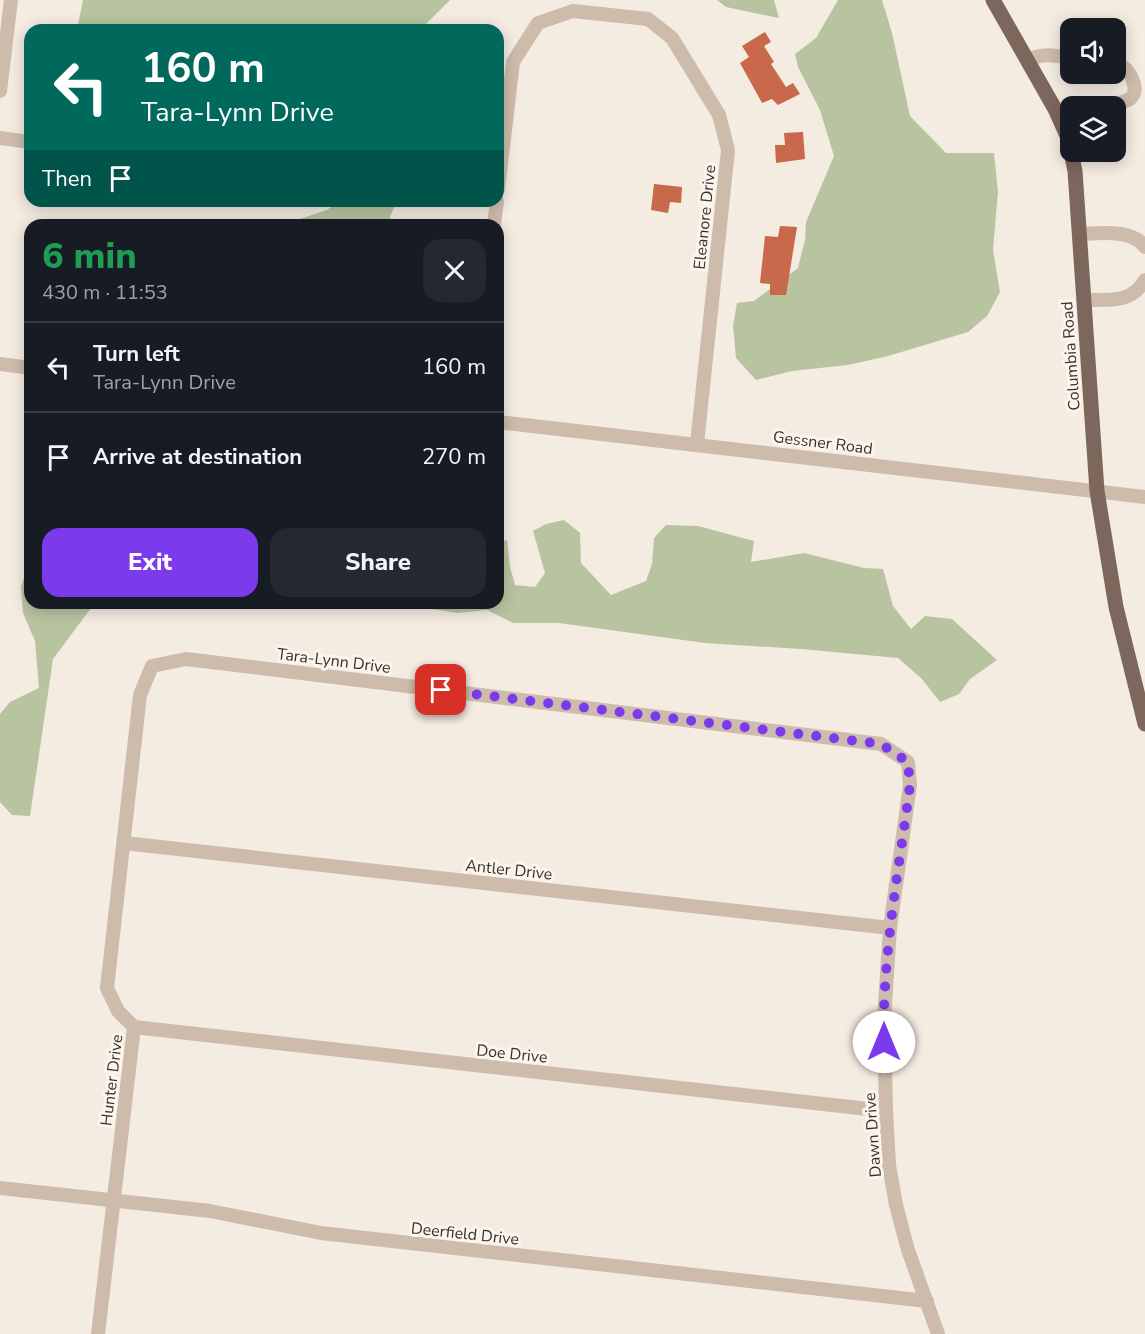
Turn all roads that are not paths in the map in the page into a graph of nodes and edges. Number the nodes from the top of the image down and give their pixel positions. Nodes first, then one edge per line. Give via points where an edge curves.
1 (11, 0) edge
2 (993, 0) edge
3 (1060, 56) edge
4 (1028, 60) junction
5 (1126, 70) edge
6 (0, 91) edge
7 (1126, 100) edge
8 (1060, 108) edge
9 (0, 138) edge
10 (504, 138) edge
11 (24, 141) edge
12 (1074, 162) edge
13 (1080, 234) junction
14 (1143, 242) edge
15 (1145, 280) edge
16 (1084, 300) junction
17 (0, 364) edge
18 (24, 367) edge
19 (504, 423) edge
20 (697, 444) junction
21 (1097, 491) junction
22 (1145, 497) edge
23 (140, 695) joint
24 (1145, 724) edge
25 (910, 785) joint
26 (124, 843) junction
27 (890, 928) junction
28 (134, 1027) junction
29 (886, 1111) junction
30 (0, 1188) edge
31 (113, 1201) junction
32 (927, 1301) junction
33 (98, 1334) edge
34 (938, 1334) edge

1 - 6 street
2 - 4 main road, Columbia Road
3 - 4 street via 1047,54
4 - 8 main road, Columbia Road
5 - 7 street via 1134,85 1132,96
9 - 11 street
10 - 20 street, Eleanore Drive via 513,62 538,23 573,11 648,19 672,38 719,115 728,150
12 - 13 main road, Columbia Road
13 - 14 street via 1100,233
13 - 16 main road, Columbia Road
15 - 16 street via 1136,293 1125,298
16 - 21 main road, Columbia Road
17 - 18 street
19 - 20 street, Gessner Road
20 - 21 street, Gessner Road
21 - 22 street, Gessner Road
21 - 24 main road, Columbia Road via 1116,607
23 - 25 street, Tara-Lynn Drive via 152,666 186,659 881,744 908,762
23 - 26 street, Hunter Drive
25 - 27 street, Dawn Drive
26 - 27 street, Antler Drive
26 - 28 street, Hunter Drive via 107,988 118,1011
27 - 29 street, Dawn Drive via 884,1019
28 - 29 street, Doe Drive
28 - 31 street, Hunter Drive
29 - 32 street, Dawn Drive via 896,1205
30 - 31 street, Deerfield Drive
31 - 32 street, Deerfield Drive via 210,1211 321,1233
31 - 33 street, Hunter Drive
32 - 34 street, Dawn Drive

